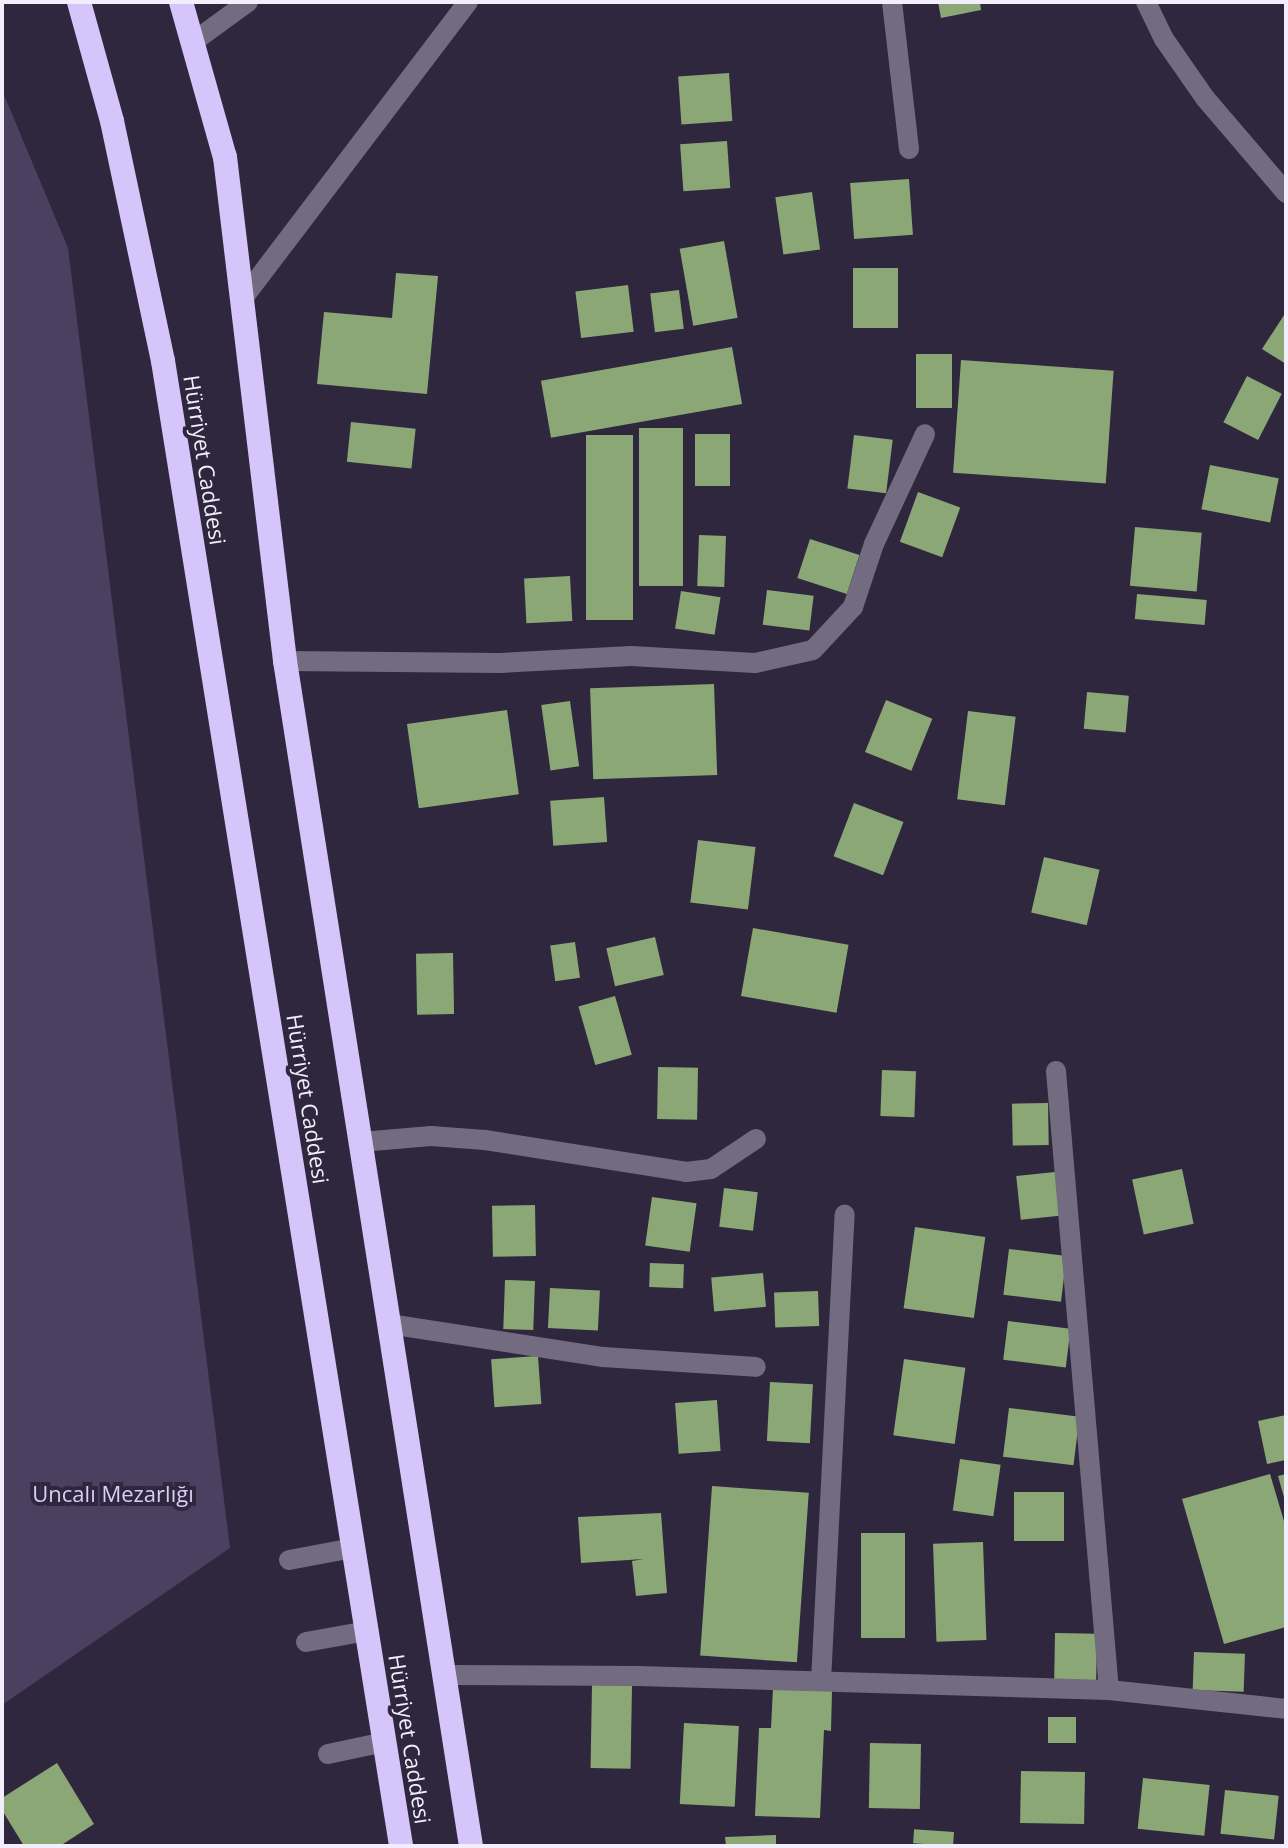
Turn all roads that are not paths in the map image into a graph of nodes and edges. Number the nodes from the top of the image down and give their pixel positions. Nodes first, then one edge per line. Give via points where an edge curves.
1 (79, 2) edge
2 (181, 2) edge
3 (248, 2) edge
4 (468, 2) edge
5 (892, 2) edge
6 (1146, 2) edge
7 (193, 42) junction
8 (909, 149) dead end
9 (1286, 193) edge
10 (244, 297) junction
11 (925, 434) dead end
12 (285, 661) junction
13 (1056, 1071) dead end
14 (756, 1139) dead end
15 (361, 1142) junction
16 (845, 1215) dead end
17 (389, 1324) junction
18 (756, 1367) dead end
19 (353, 1548) junction
20 (289, 1560) dead end
21 (367, 1631) junction
22 (306, 1642) dead end
23 (445, 1675) junction
24 (821, 1681) junction
25 (1109, 1690) junction
26 (1286, 1709) edge
27 (385, 1742) junction
28 (328, 1754) dead end
29 (401, 1846) edge
30 (471, 1846) edge

1 - 19 highway, Hürriyet Caddesi via 112,121 163,361
2 - 7 highway
3 - 7 street
4 - 10 street
5 - 8 street
6 - 9 street via 1164,39 1205,98
7 - 10 highway via 225,157
10 - 12 highway
11 - 12 street via 874,544 853,607 813,650 755,663 631,656 500,663
12 - 15 highway
13 - 25 street
14 - 15 street via 711,1169 686,1172 485,1140 431,1136
15 - 17 highway
16 - 24 street
17 - 18 street via 603,1357
17 - 23 highway
19 - 20 street
19 - 21 highway, Hürriyet Caddesi
21 - 22 street
21 - 27 highway, Hürriyet Caddesi
23 - 24 street
23 - 30 highway
24 - 25 street
25 - 26 street
27 - 28 street
27 - 29 highway, Hürriyet Caddesi

